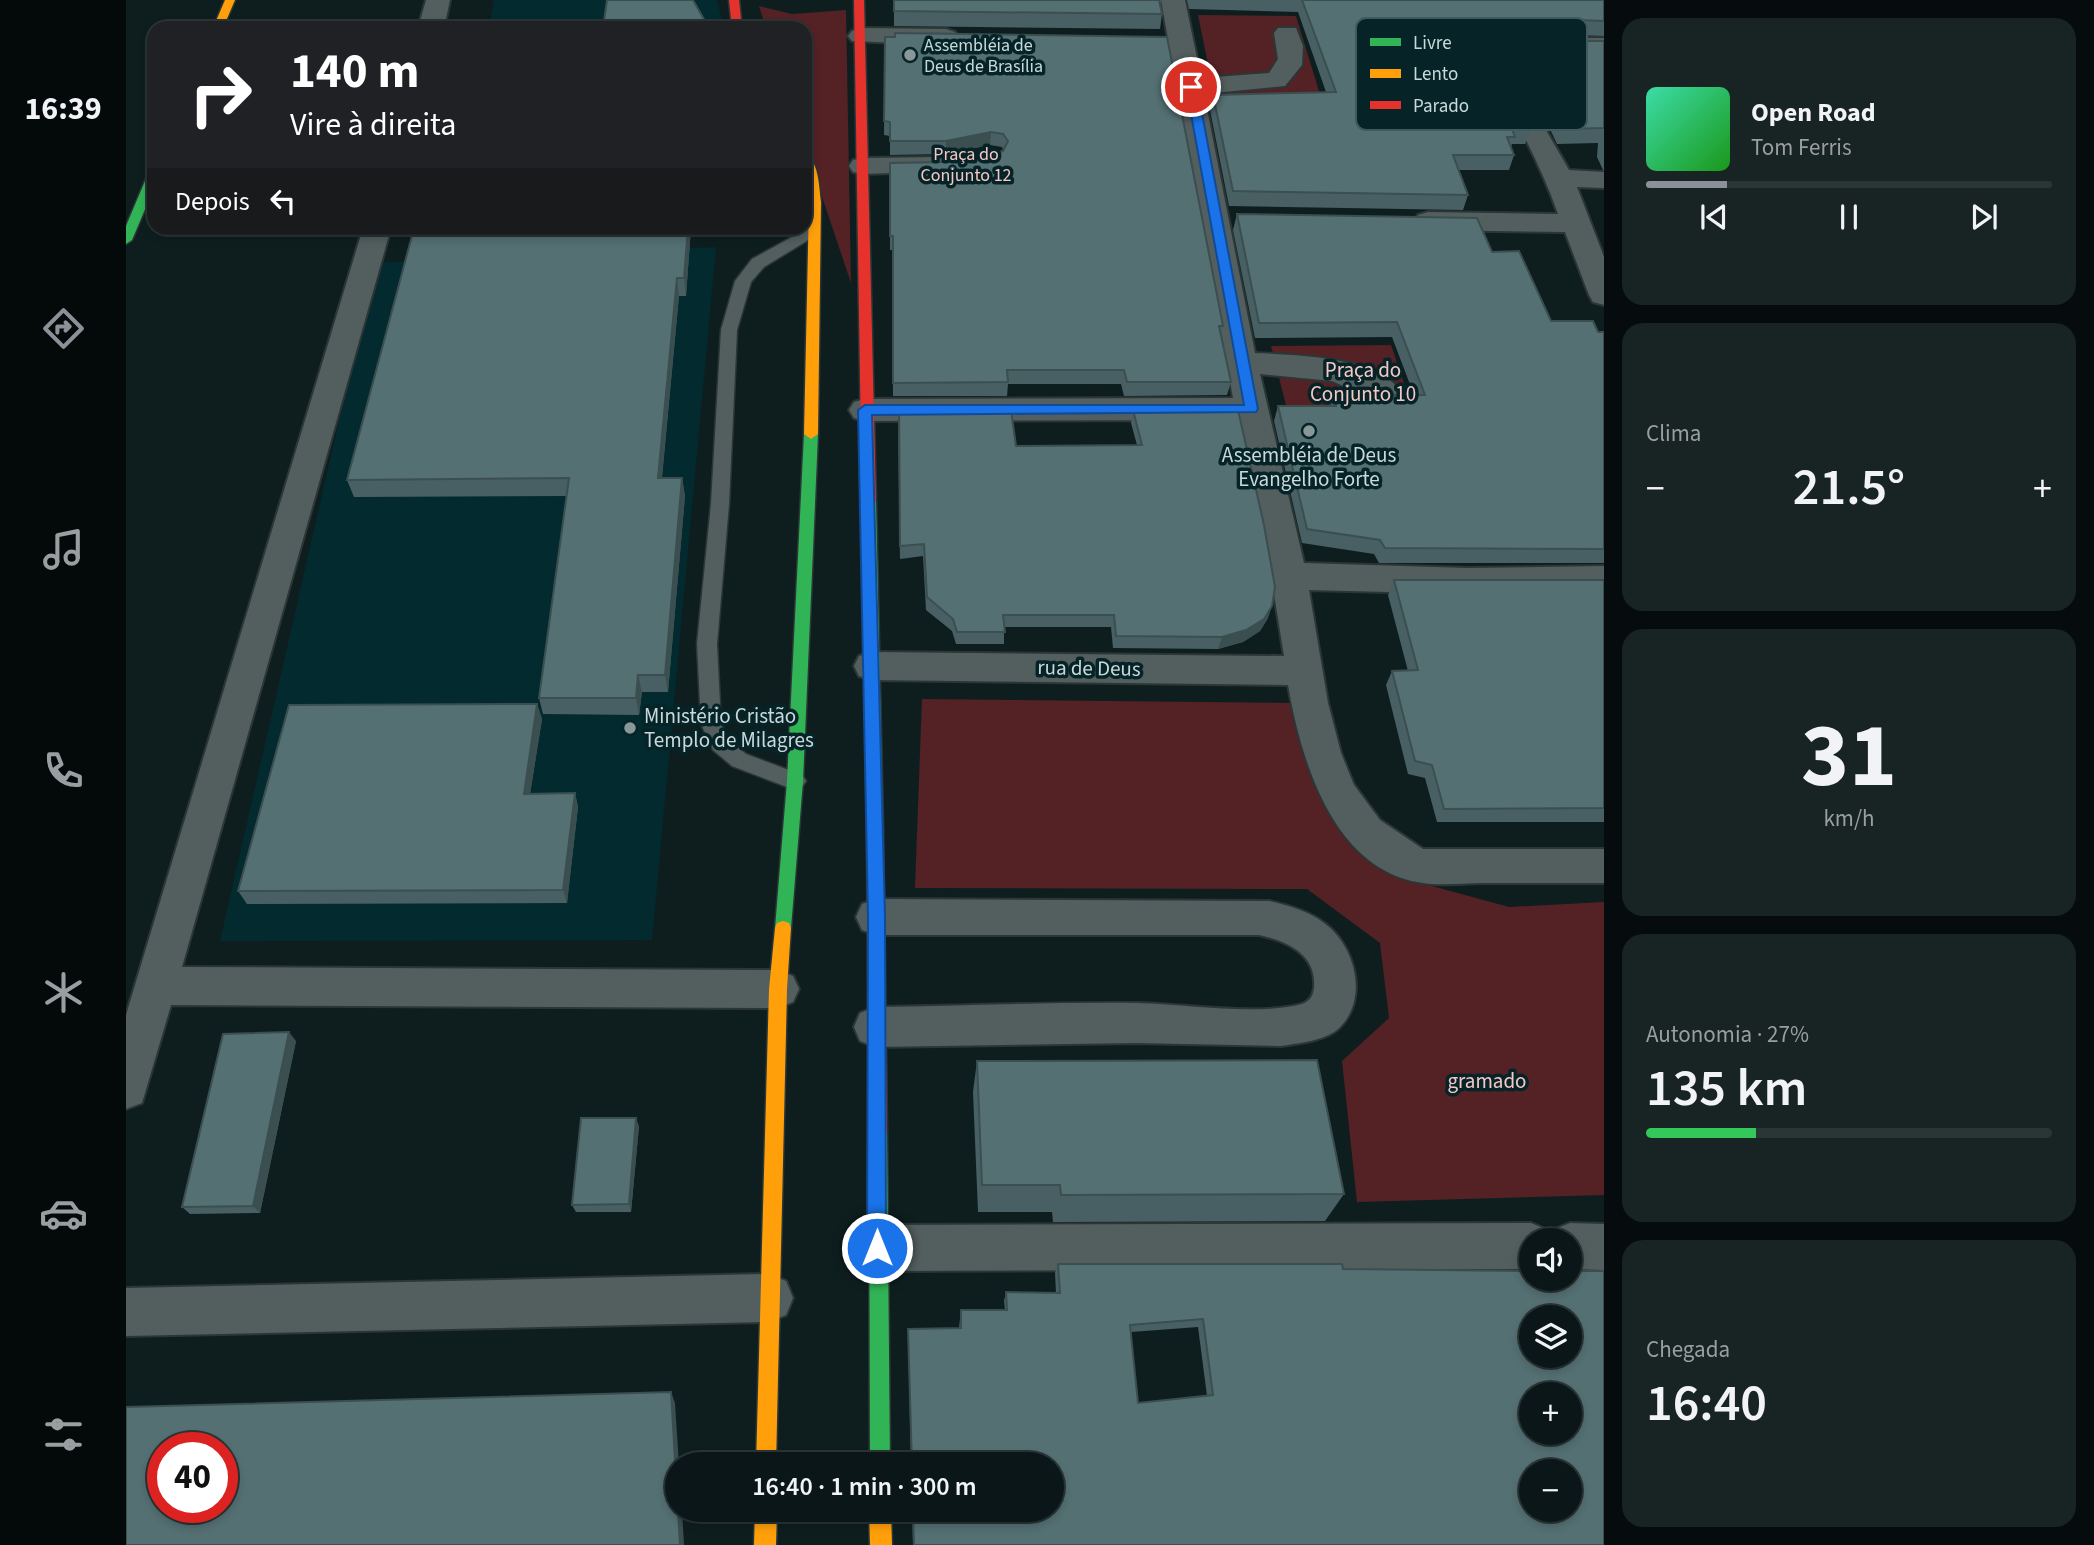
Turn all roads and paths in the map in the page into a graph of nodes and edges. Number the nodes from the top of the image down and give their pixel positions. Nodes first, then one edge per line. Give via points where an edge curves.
1 (230, 0) edge
2 (438, 0) edge
3 (734, 0) edge
4 (859, 0) edge
5 (1173, 0) edge
6 (221, 21) edge
7 (433, 21) edge
8 (736, 21) edge
9 (1287, 33) dead end
10 (861, 36) junction
11 (972, 38) edge
12 (1191, 87) junction
13 (1534, 130) edge
14 (969, 162) edge
15 (863, 166) junction
16 (812, 176) edge
17 (1559, 178) junction
18 (1604, 180) edge
19 (147, 190) edge
20 (1395, 220) edge
21 (1574, 223) junction
22 (813, 231) joint
23 (375, 235) edge
24 (806, 235) edge
25 (126, 240) edge
26 (1604, 295) edge
27 (1242, 363) junction
28 (1388, 395) edge
29 (1251, 409) junction
30 (865, 410) junction
31 (1289, 576) junction
32 (1604, 579) edge
33 (872, 666) junction
34 (1306, 671) junction
35 (795, 781) junction
36 (1604, 866) edge
37 (877, 917) junction
38 (155, 986) junction
39 (778, 989) junction
40 (875, 1027) junction
41 (126, 1088) edge
42 (1519, 1246) edge
43 (1582, 1246) edge
44 (1604, 1247) edge
45 (877, 1248) junction
46 (769, 1298) junction
47 (126, 1312) edge
48 (766, 1452) edge
49 (880, 1452) edge
50 (766, 1522) edge
51 (880, 1522) edge
52 (765, 1545) edge
53 (881, 1545) edge

1 - 6 main road
2 - 7 street
3 - 8 main road
4 - 10 main road
5 - 12 street via 1167,40
9 - 12 street via 1293,52 1284,75 1276,80
10 - 11 street
10 - 15 main road
12 - 27 street via 1230,218
13 - 17 street
14 - 15 street
15 - 30 main road
16 - 22 main road
17 - 18 street
17 - 21 street
19 - 25 main road
20 - 21 street
21 - 26 street
22 - 35 main road via 812,410
23 - 38 street
24 - 35 lane via 758,263 743,281 729,330 708,644 711,724 720,744 739,760
27 - 28 street via 1351,373
27 - 29 street
29 - 30 street
29 - 31 street
30 - 33 main road
31 - 32 street
31 - 34 street
33 - 34 street, rua de Deus
33 - 37 main road
34 - 36 street via 1327,765 1345,807 1360,826 1401,859 1422,866 1460,868
35 - 39 main road
37 - 40 main road
37 - 40 street via 1259,916 1302,929 1318,941 1330,956 1336,978 1329,1008 1318,1019 1286,1026
38 - 39 street
38 - 41 street
39 - 46 main road
40 - 45 main road
42 - 45 street
43 - 44 street
45 - 49 main road
46 - 47 street
46 - 48 main road
50 - 52 main road
51 - 53 main road

